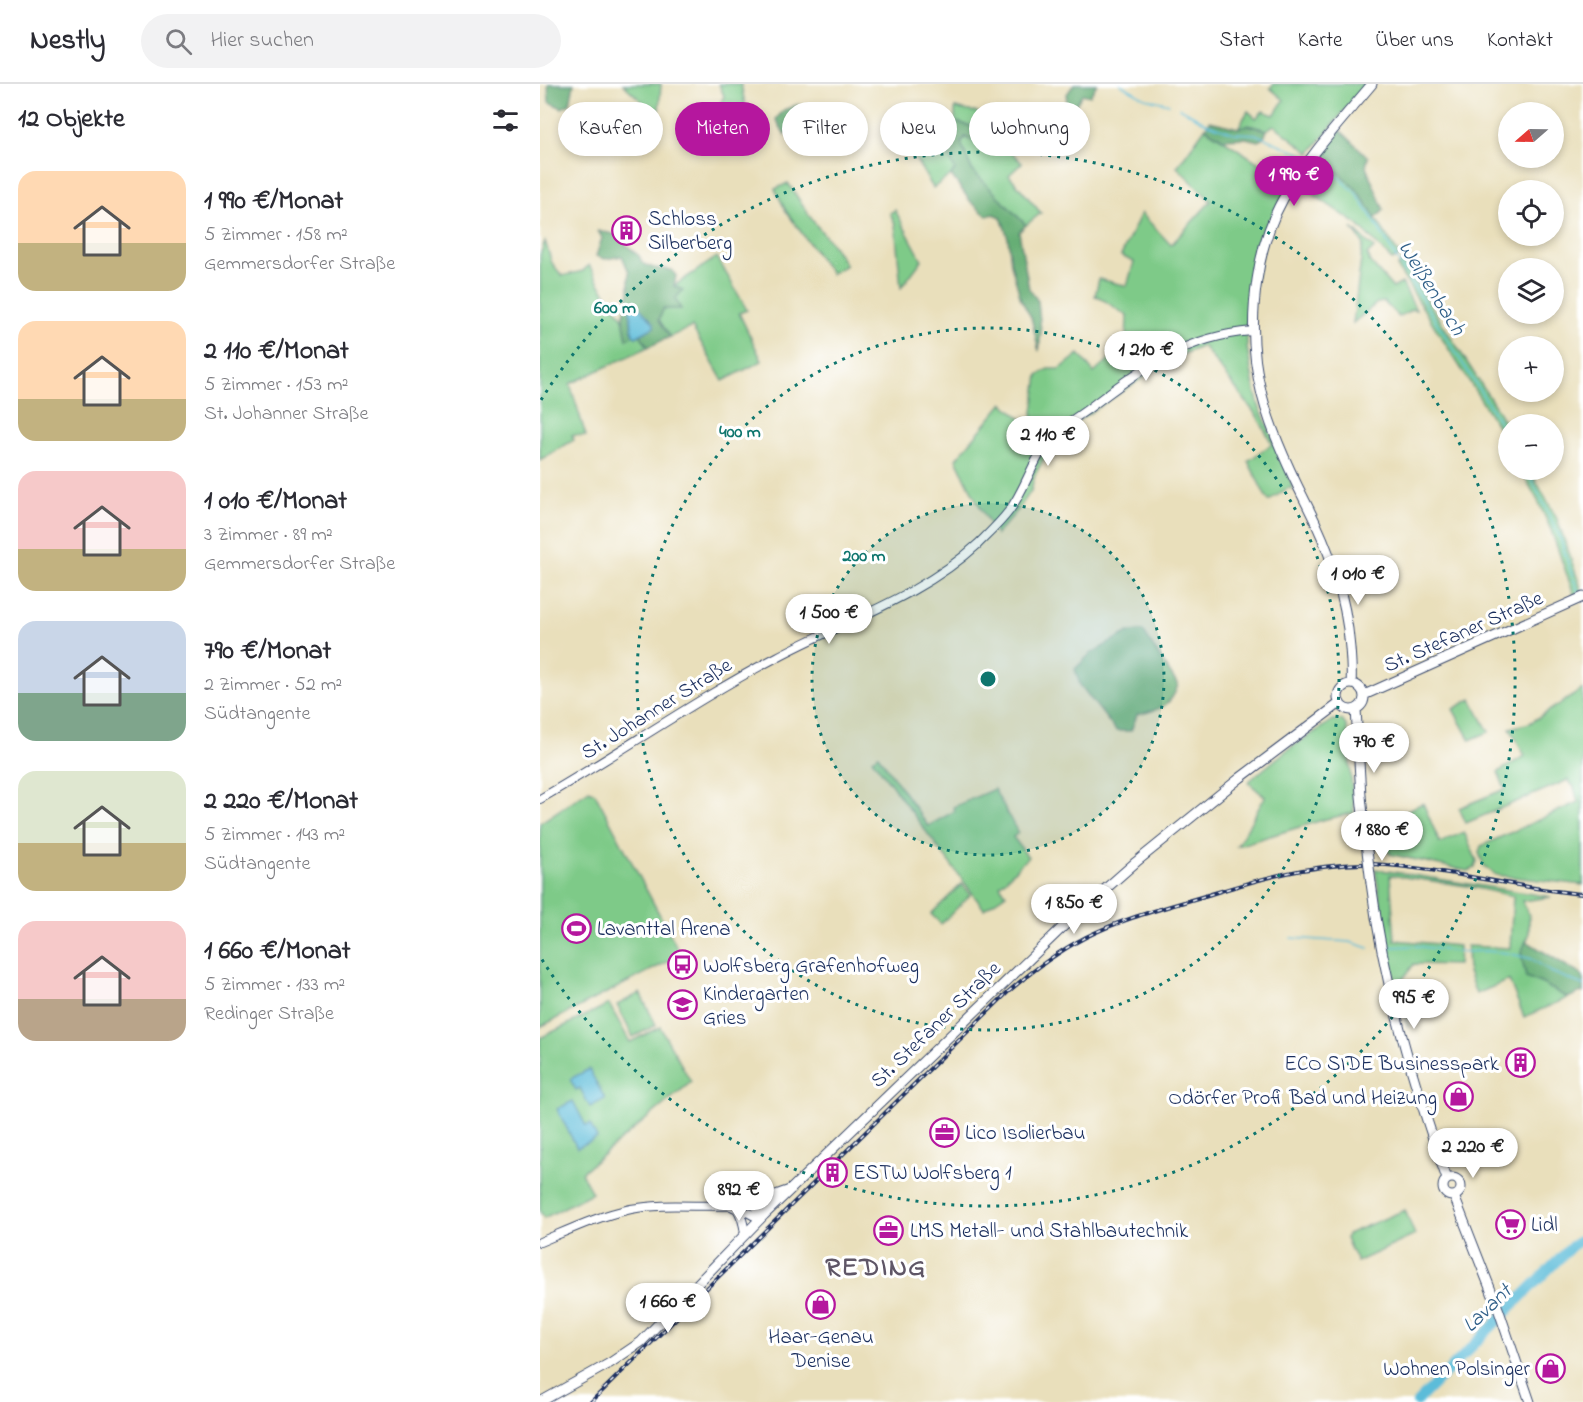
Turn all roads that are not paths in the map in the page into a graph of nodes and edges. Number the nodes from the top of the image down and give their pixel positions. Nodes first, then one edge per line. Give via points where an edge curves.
1 (1372, 84) edge
2 (1253, 331) junction
3 (1580, 599) edge
4 (1351, 684) junction
5 (1364, 695) junction
6 (1340, 703) junction
7 (1356, 709) junction
8 (540, 799) edge
9 (792, 1188) junction
10 (748, 1202) junction
11 (726, 1205) junction
12 (736, 1208) junction
13 (762, 1217) junction
14 (745, 1234) junction
15 (540, 1242) edge
16 (540, 1402) edge
17 (1530, 1402) edge

1 - 2 main road via 1317,150 1282,201 1260,256
2 - 4 main road via 1261,395 1276,439 1322,534 1339,584 1348,624
2 - 8 street, St. Johanner Straße via 1203,340 1168,354 1128,378 1064,427 1047,443 1010,510 977,545 931,579 728,683
3 - 5 main road, St. Stefaner Straße
4 - 5 main road via 1361,688
4 - 6 main road via 1339,692
5 - 7 main road
6 - 7 main road via 1349,710
6 - 9 main road, St. Stefaner Straße via 1240,778 1091,902
7 - 17 main road, bridge via 1366,843 1386,972 1408,1059 1447,1179 1444,1190 1454,1196
9 - 10 street, St. Stefaner Straße
9 - 13 main road
10 - 11 street, St. Stefaner Straße
10 - 13 street
11 - 12 street, St. Stefaner Straße
11 - 15 street, St. Stefaner Straße via 632,1209 587,1221
12 - 13 street, St. Stefaner Straße
12 - 14 street
13 - 14 main road
14 - 16 main road via 641,1342

